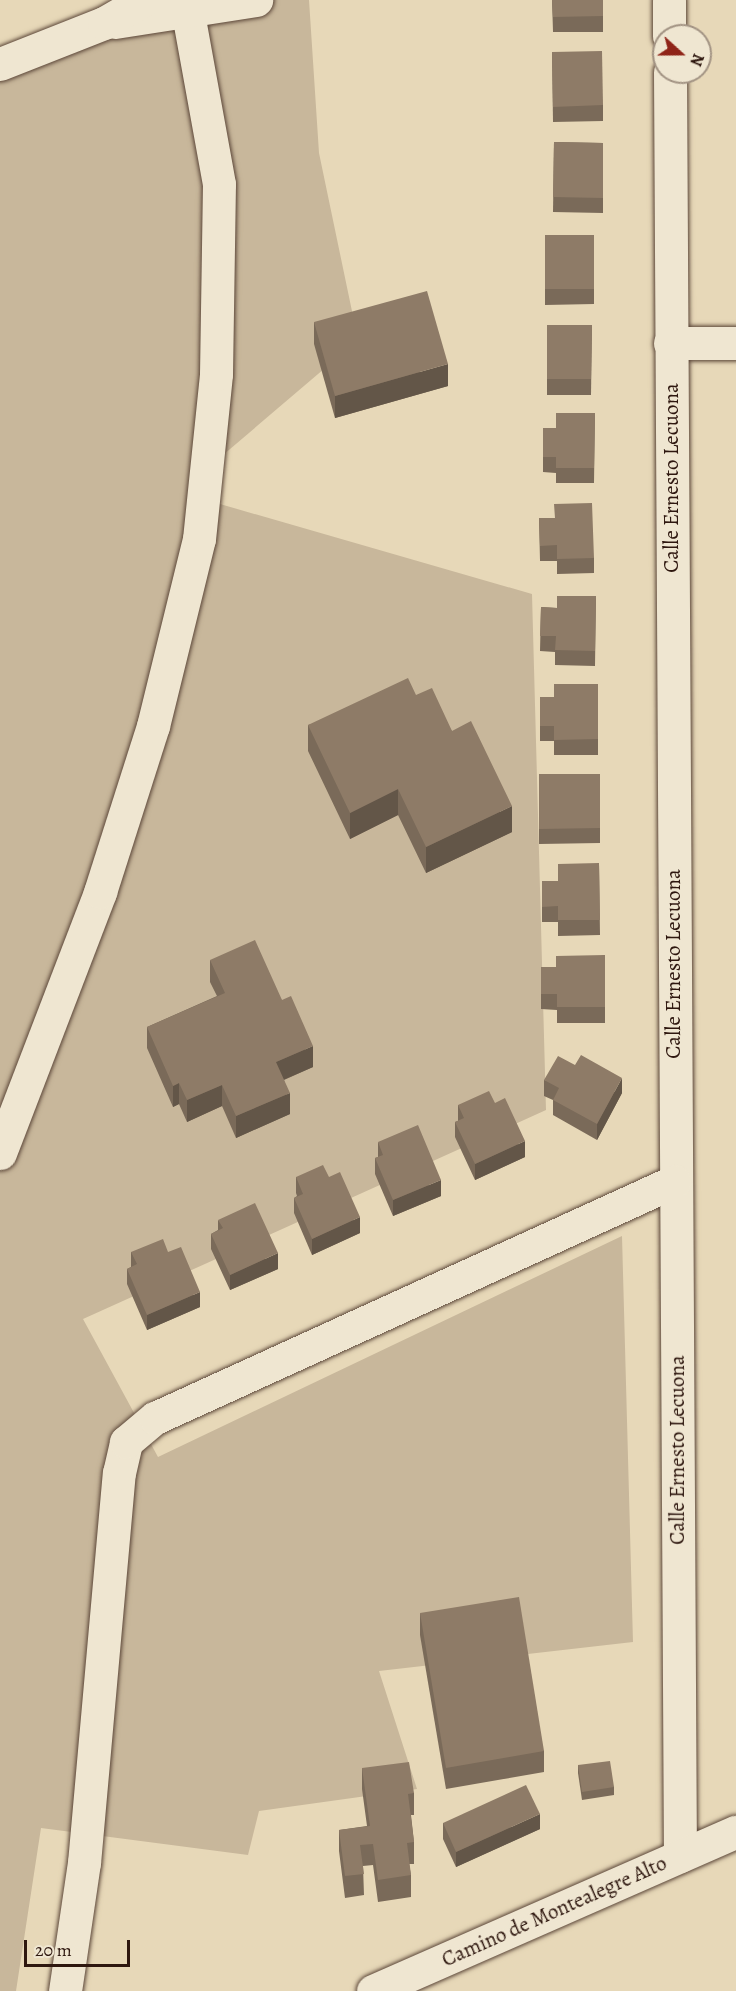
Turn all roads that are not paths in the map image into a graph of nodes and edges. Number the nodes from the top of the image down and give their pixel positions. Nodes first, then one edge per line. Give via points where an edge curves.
1 (144, 0) edge
2 (256, 0) edge
3 (669, 0) edge
4 (188, 14) junction
5 (104, 23) junction
6 (669, 24) edge
7 (0, 64) edge
8 (670, 84) edge
9 (670, 343) junction
10 (736, 343) edge
11 (0, 1153) edge
12 (675, 1181) junction
13 (736, 1832) edge
14 (680, 1856) junction
15 (65, 1991) edge
16 (373, 1991) edge

1 - 5 street
2 - 4 street
3 - 6 street
4 - 5 street
4 - 11 street via 219,184 216,374 199,539 153,726 100,892
5 - 7 street
8 - 9 street, Calle Ernesto Lecuona
9 - 10 street
9 - 12 street, Calle Ernesto Lecuona
12 - 14 street, Calle Ernesto Lecuona
12 - 15 street via 155,1418 126,1442 119,1473 84,1863
13 - 14 street, Camino de Montealegre Alto
14 - 16 street, Camino de Montealegre Alto

